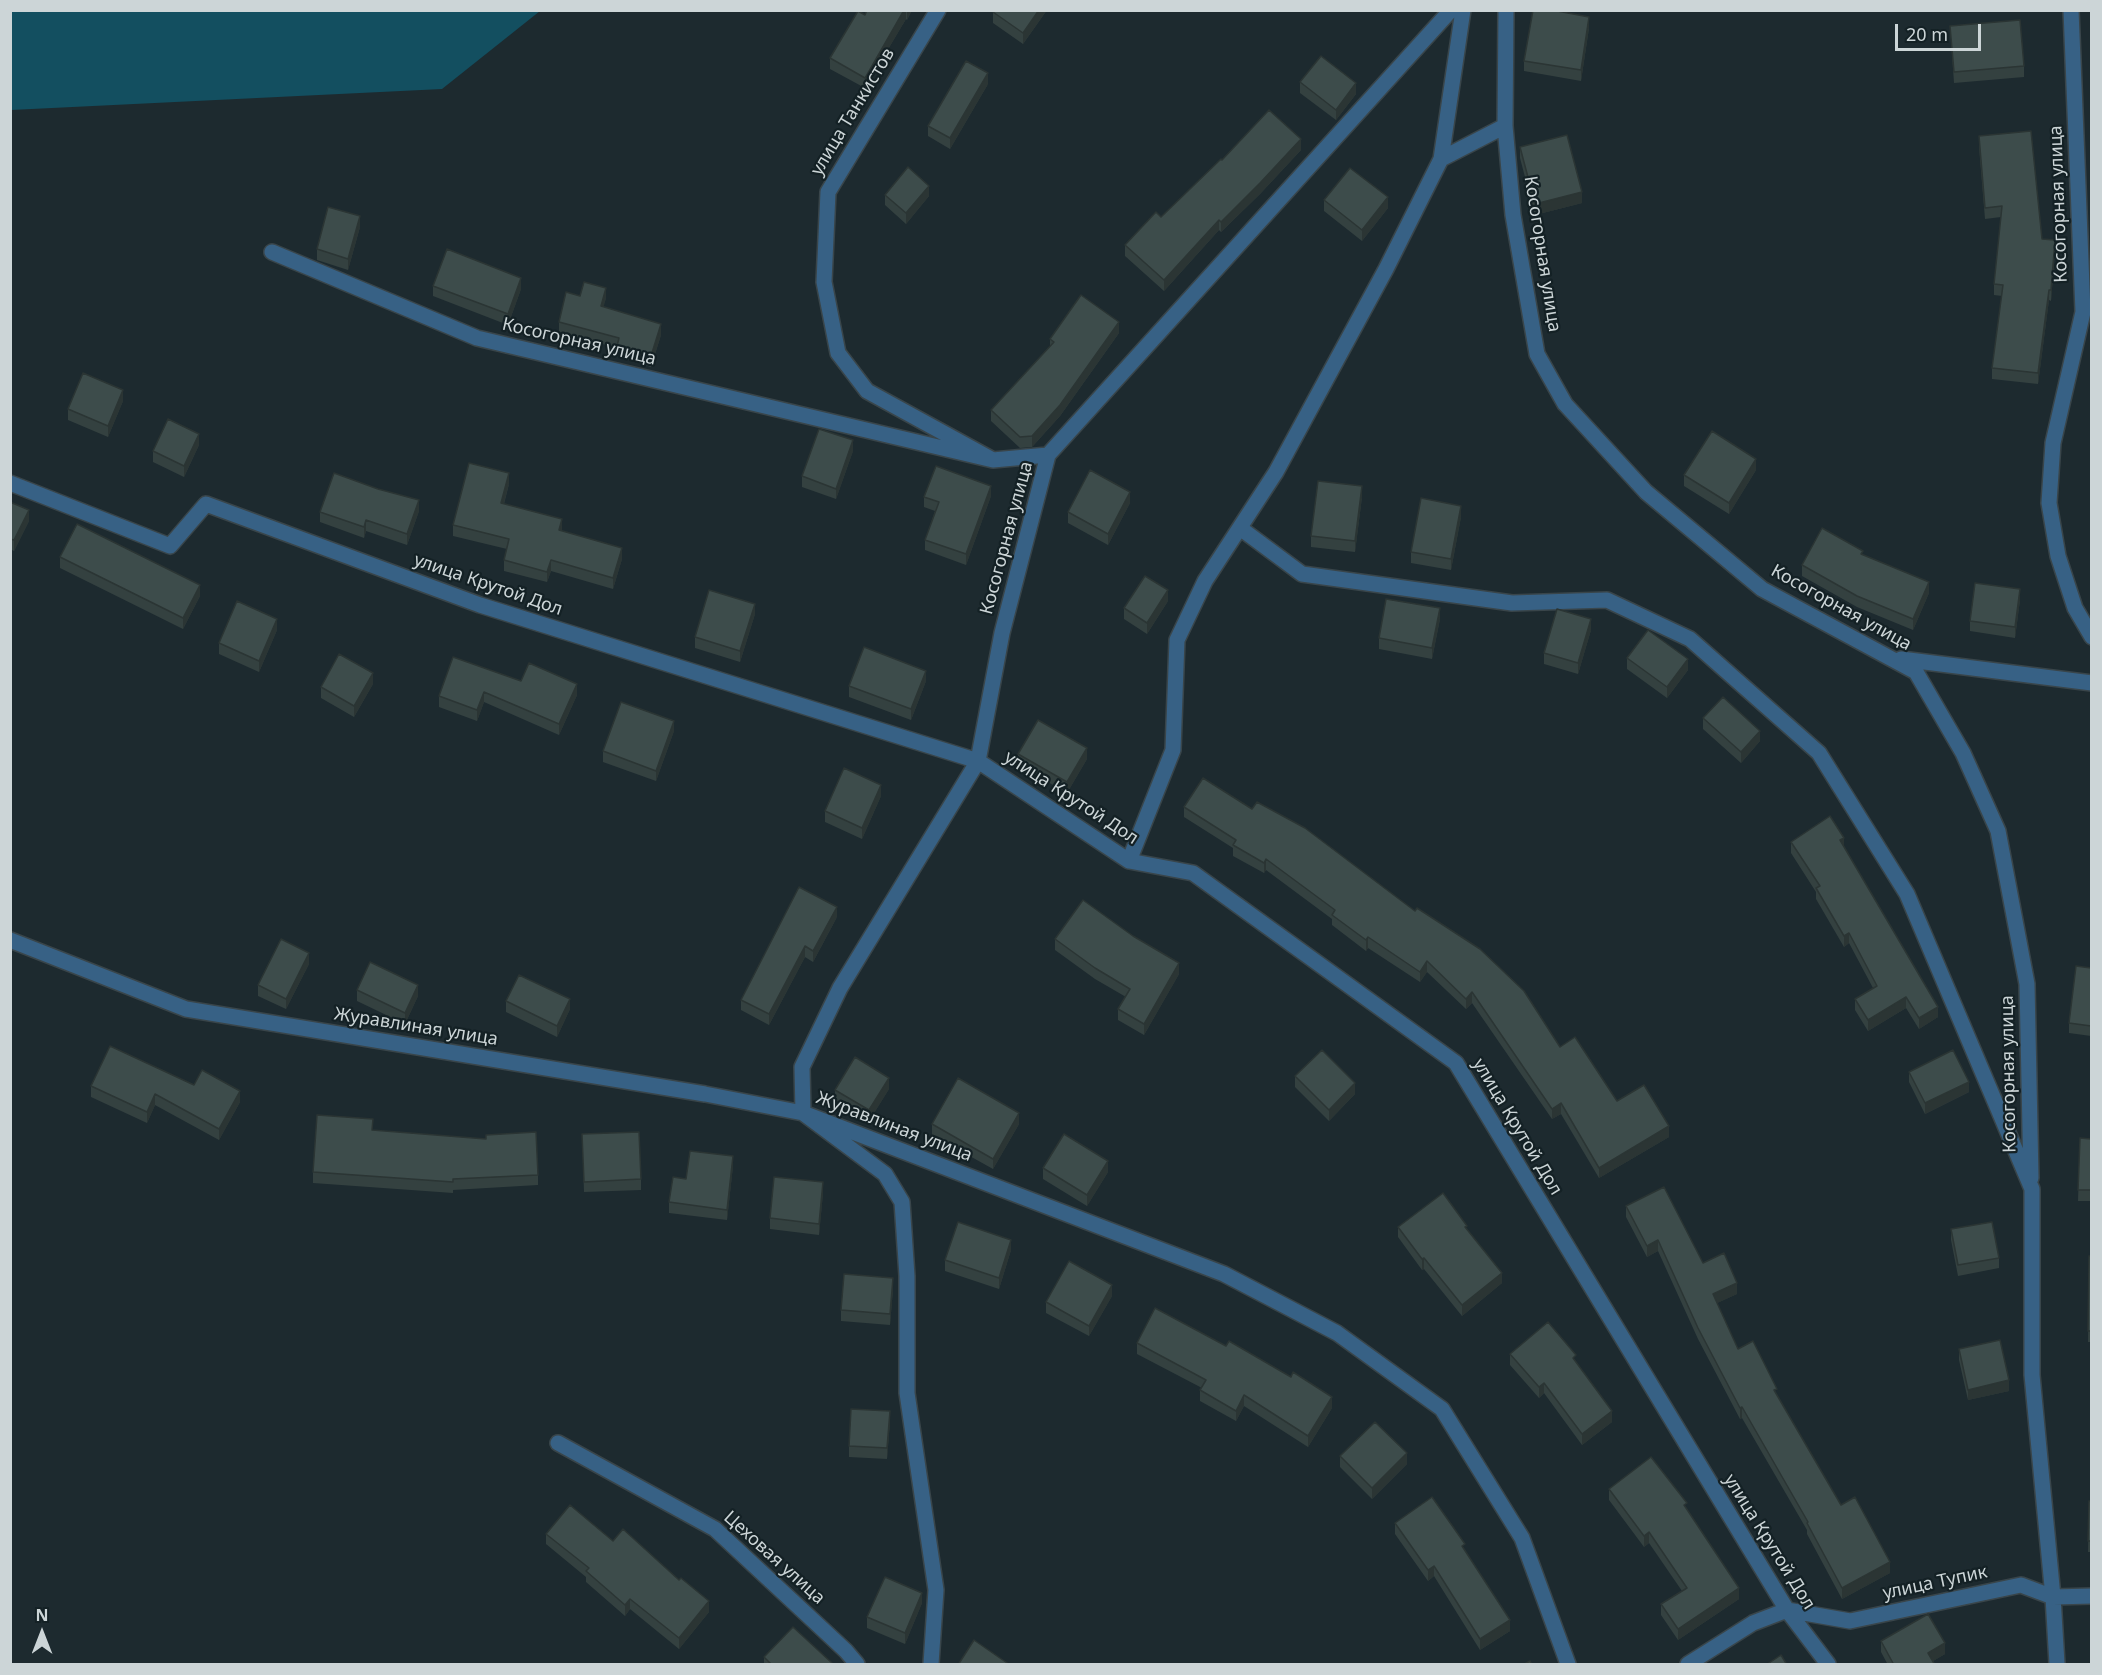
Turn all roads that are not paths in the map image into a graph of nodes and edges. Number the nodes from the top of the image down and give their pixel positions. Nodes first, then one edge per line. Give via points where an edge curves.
1 (938, 10) edge
2 (1451, 10) edge
3 (1463, 10) edge
4 (1506, 10) edge
5 (2071, 10) edge
6 (1505, 126) junction
7 (1441, 159) junction
8 (272, 252) dead end
9 (1048, 455) junction
10 (993, 460) junction
11 (10, 483) edge
12 (1240, 528) junction
13 (2091, 637) edge
14 (1889, 658) junction
15 (2091, 683) edge
16 (978, 761) junction
17 (1129, 861) junction
18 (10, 940) edge
19 (804, 1113) junction
20 (2031, 1189) junction
21 (558, 1443) dead end
22 (2091, 1596) edge
23 (2054, 1597) junction
24 (1786, 1610) junction
25 (857, 1665) edge
26 (931, 1665) edge
27 (1568, 1665) edge
28 (1688, 1665) edge
29 (1828, 1665) edge
30 (2057, 1665) edge

1 - 10 street, улица Танкистов via 828,192 824,282 838,353 867,391
2 - 9 street, Косогорная улица
3 - 7 street
4 - 6 street, Косогорная улица
5 - 13 street, Косогорная улица via 2083,312 2054,443 2049,503 2058,556 2075,608
6 - 7 street
6 - 14 street, Косогорная улица via 1513,215 1538,354 1565,404 1646,492 1762,590
7 - 12 street via 1287,452
8 - 10 street, Косогорная улица via 477,338
9 - 10 street
9 - 16 street, Косогорная улица via 1002,633
11 - 16 street, улица Крутой Дол via 170,546 206,504 480,606
12 - 17 street via 1205,581 1177,640 1173,750
12 - 20 street, Косогорная улица via 1302,574 1512,603 1607,600 1690,639 1819,753 1901,884
14 - 15 street
14 - 20 street, Косогорная улица via 1916,672 1963,753 1998,831 2027,984
16 - 17 street, улица Крутой Дол
16 - 19 street, улица Крутой Дол via 840,988 802,1067
17 - 24 street, улица Крутой Дол via 1193,873 1456,1063
18 - 19 street, Журавлиная улица via 186,1009
19 - 26 street via 885,1174 902,1202 908,1276 907,1393 936,1590
19 - 27 street, Журавлиная улица via 1224,1274 1347,1340 1442,1409 1522,1538
20 - 23 street, Косогорная улица via 2032,1376
21 - 25 street, Цеховая улица via 715,1529
22 - 23 street, улица Тупик
23 - 24 street, улица Тупик via 2021,1586 1850,1621
23 - 30 street, Косогорная улица
24 - 28 street via 1753,1623
24 - 29 street, улица Крутой Дол

